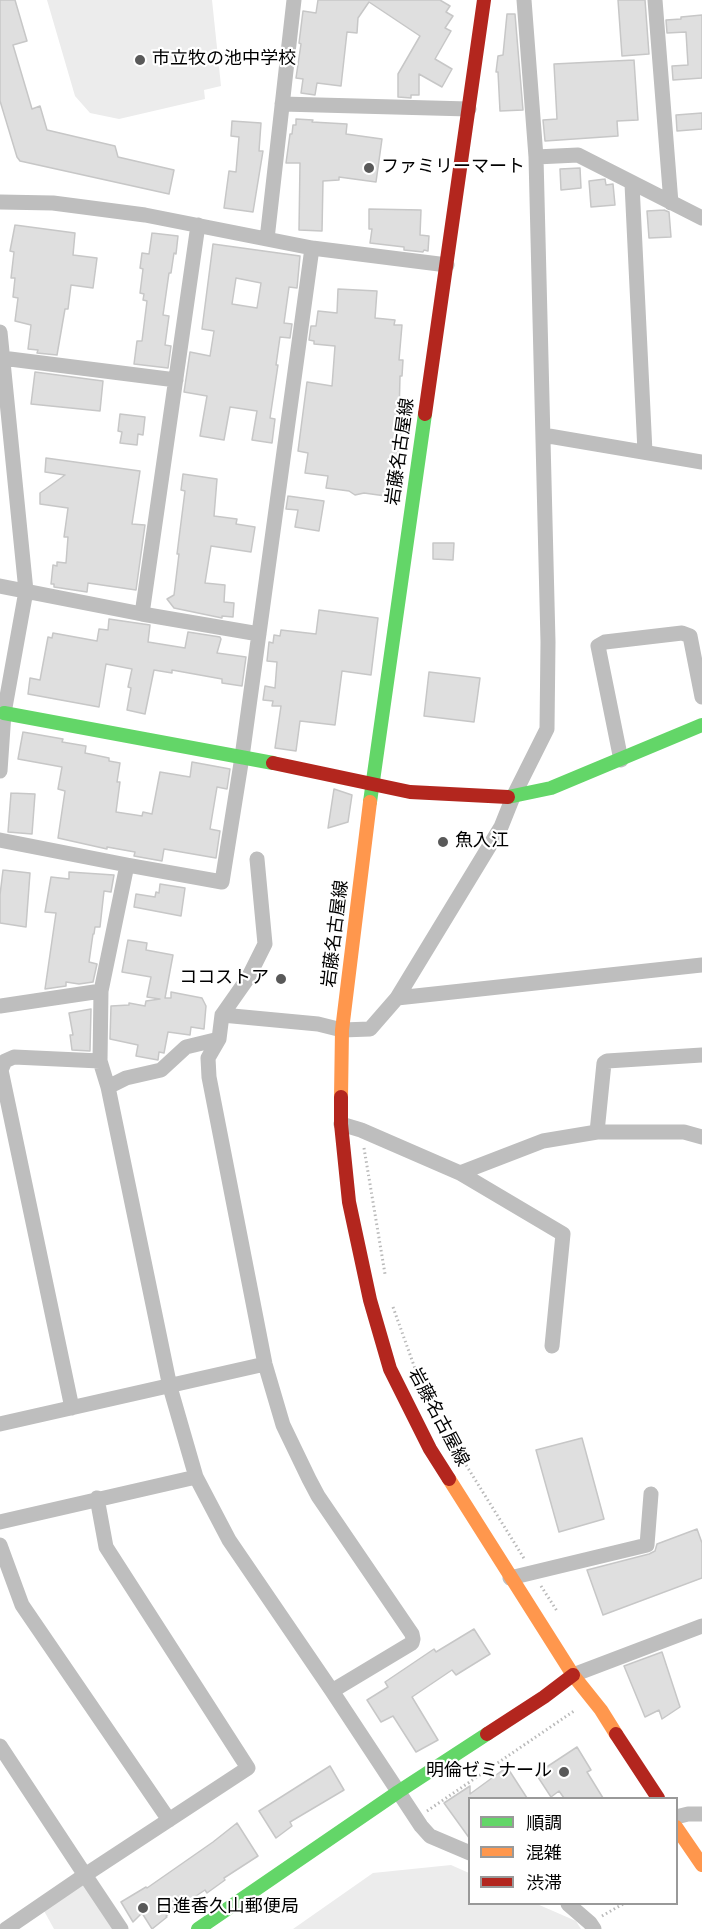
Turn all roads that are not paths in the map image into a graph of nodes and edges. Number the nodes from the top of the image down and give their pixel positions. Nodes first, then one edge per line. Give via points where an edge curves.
1 (294, 0) edge
2 (484, 0) edge
3 (524, 0) edge
4 (655, 0) edge
5 (282, 104) junction
6 (469, 109) junction
7 (536, 157) junction
8 (632, 184) junction
9 (0, 202) edge
10 (671, 202) junction
11 (702, 218) edge
12 (198, 225) junction
13 (267, 239) junction
14 (312, 248) junction
15 (447, 266) junction
16 (0, 332) edge
17 (2, 358) junction
18 (176, 380) junction
19 (543, 435) junction
20 (645, 452) junction
21 (702, 462) edge
22 (0, 586) edge
23 (26, 591) junction
24 (142, 614) junction
25 (259, 634) junction
26 (702, 697) edge
27 (2, 713) edge
28 (702, 725) edge
29 (242, 757) junction
30 (621, 760) junction
31 (0, 771) edge
32 (372, 783) junction
33 (513, 797) junction
34 (0, 840) edge
35 (257, 860) dead end
36 (127, 865) junction
37 (702, 965) edge
38 (101, 991) junction
39 (397, 998) junction
40 (0, 1006) edge
41 (222, 1015) junction
42 (342, 1030) junction
43 (219, 1039) junction
44 (702, 1054) edge
45 (100, 1061) junction
46 (108, 1088) junction
47 (341, 1124) junction
48 (597, 1132) junction
49 (702, 1137) edge
50 (460, 1173) junction
51 (552, 1346) dead end
52 (265, 1364) junction
53 (170, 1387) junction
54 (72, 1408) junction
55 (0, 1424) edge
56 (196, 1477) junction
57 (651, 1494) dead end
58 (97, 1498) junction
59 (0, 1522) edge
60 (0, 1545) edge
61 (510, 1578) junction
62 (702, 1626) edge
63 (573, 1676) junction
64 (333, 1691) junction
65 (0, 1746) edge
66 (398, 1792) junction
67 (657, 1797) edge
68 (702, 1814) edge
69 (678, 1816) edge
70 (169, 1820) junction
71 (678, 1830) edge
72 (468, 1852) edge
73 (702, 1865) edge
74 (86, 1875) junction
75 (569, 1905) edge
76 (592, 1926) edge
77 (6, 1929) edge
78 (121, 1929) edge
79 (198, 1929) edge

1 - 5 street
2 - 6 main road, 岩藤名古屋線
3 - 7 street
4 - 10 street
5 - 6 street
5 - 13 street
6 - 15 main road, 岩藤名古屋線
7 - 8 street via 578,155
7 - 19 street
8 - 10 street
8 - 20 street
9 - 12 street via 53,203
10 - 11 street
12 - 13 street
12 - 18 street
13 - 14 street
14 - 15 street
14 - 25 street
15 - 32 main road, 岩藤名古屋線
16 - 17 street
17 - 18 street
17 - 23 street
18 - 24 street
19 - 20 street
19 - 33 street via 547,729
20 - 21 street
22 - 23 street
23 - 24 street
23 - 27 street
24 - 25 street
25 - 29 street
26 - 30 street via 690,636 682,633 598,646
27 - 29 main road
27 - 31 street
28 - 30 main road
29 - 32 main road
29 - 36 street via 222,882
30 - 33 main road via 551,788
32 - 33 main road via 410,792
32 - 42 main road, 岩藤名古屋線
33 - 39 street via 501,827
34 - 36 street
35 - 41 street via 265,944 248,978
36 - 38 street
37 - 39 street
38 - 40 street
38 - 45 street
39 - 42 street via 370,1029
41 - 42 street
41 - 43 street
42 - 47 main road, 岩藤名古屋線
43 - 46 street via 186,1047 161,1070 126,1078
43 - 52 street via 208,1058 209,1077
44 - 48 street via 607,1061
45 - 46 street
45 - 54 street via 14,1058 5,1061 1,1070
46 - 53 street
47 - 50 street
47 - 61 main road, 岩藤名古屋線 via 349,1202 390,1369 430,1449
48 - 49 street via 684,1132
48 - 50 street via 543,1141
50 - 51 street via 562,1234
52 - 53 street
52 - 64 street via 283,1425 309,1479 412,1634 412,1643
53 - 54 street
53 - 56 street
54 - 55 street
56 - 58 street
56 - 64 street via 229,1540
57 - 61 street via 647,1545
58 - 59 street
58 - 70 street via 106,1547 248,1768
60 - 70 street via 22,1605
61 - 63 main road, 岩藤名古屋線
62 - 63 street
63 - 66 main road
63 - 67 main road, 岩藤名古屋線 via 601,1710
64 - 66 street
65 - 74 street
66 - 72 street via 430,1836
66 - 79 main road
68 - 69 street
70 - 74 street
71 - 73 main road
74 - 77 street
74 - 78 street
75 - 76 street

